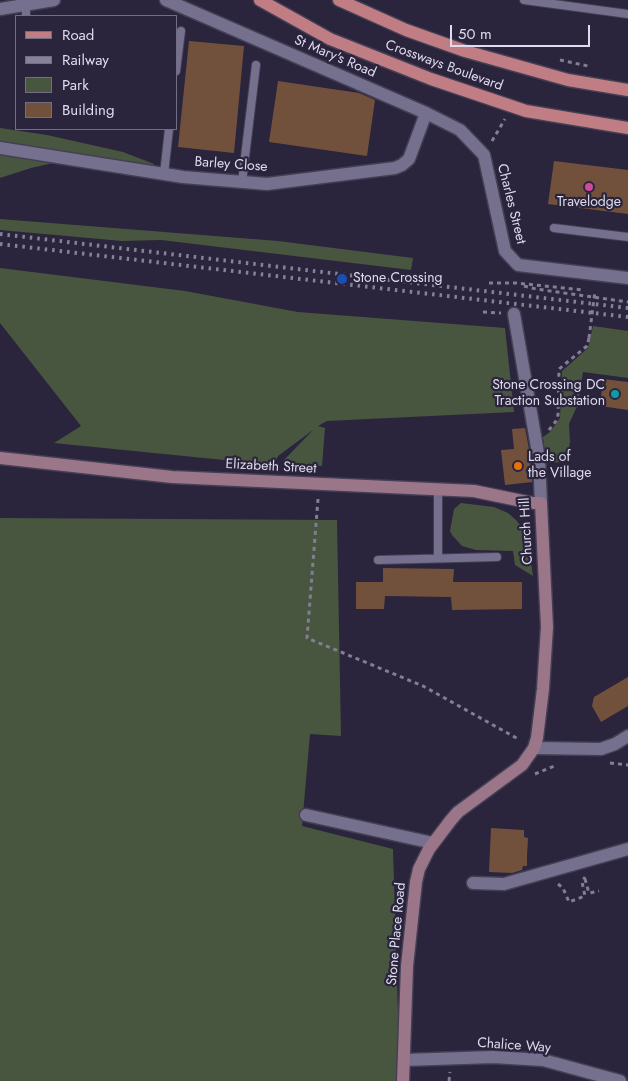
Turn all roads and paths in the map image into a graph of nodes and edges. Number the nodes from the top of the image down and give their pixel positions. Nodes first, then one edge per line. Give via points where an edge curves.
1 (54, 0) edge
2 (166, 0) edge
3 (260, 0) edge
4 (339, 0) edge
5 (524, 0) edge
6 (0, 9) edge
7 (26, 10) edge
8 (628, 14) edge
9 (181, 31) dead end
10 (178, 55) edge
11 (558, 59) dead end
12 (256, 65) dead end
13 (594, 67) dead end
14 (628, 90) edge
15 (512, 106) junction
16 (426, 113) junction
17 (628, 128) edge
18 (169, 130) edge
19 (0, 148) edge
20 (484, 155) junction
21 (164, 174) junction
22 (242, 182) junction
23 (554, 228) dead end
24 (628, 237) edge
25 (628, 278) edge
26 (489, 283) dead end
27 (516, 284) junction
28 (585, 290) dead end
29 (595, 291) dead end
30 (628, 302) edge
31 (514, 314) dead end
32 (536, 438) junction
33 (0, 458) edge
34 (438, 488) junction
35 (540, 503) junction
36 (317, 505) dead end
37 (497, 557) dead end
38 (438, 558) junction
39 (378, 560) dead end
40 (628, 736) edge
41 (534, 748) junction
42 (306, 815) dead end
43 (433, 843) junction
44 (628, 849) edge
45 (580, 863) junction
46 (473, 883) dead end
47 (599, 891) dead end
48 (404, 1060) junction
49 (582, 1076) edge
50 (404, 1081) edge
51 (620, 1081) edge

1 - 7 street
2 - 16 street, St Mary's Road
3 - 15 main road, Crossways Boulevard via 330,39 431,79
4 - 14 main road, Crossways Boulevard via 406,30 465,51 568,80
5 - 8 lane
6 - 7 street
9 - 10 lane
11 - 13 path
12 - 22 lane
15 - 17 main road, Crossways Boulevard
15 - 20 path
16 - 20 street, St Mary's Road via 460,130
16 - 22 street, Barley Close via 409,159 399,167 267,184
18 - 21 lane
19 - 21 street, Barley Close
20 - 25 street, Charles Street via 506,251 518,265
21 - 22 street, Barley Close
23 - 24 lane
26 - 27 path
27 - 28 path
27 - 30 path
29 - 32 path, bridge via 587,346 559,369 558,417 548,431
31 - 32 street, Church Hill
32 - 35 street, Church Hill
33 - 34 street, Elizabeth Street via 172,477
34 - 35 street, Elizabeth Street
34 - 38 lane
35 - 41 street, Church Hill via 547,627 541,711
36 - 41 path via 307,638 423,686
37 - 38 lane
38 - 39 lane
40 - 41 street via 601,749
41 - 43 street, Stone Place Road via 522,765 454,816
42 - 43 street
43 - 48 street, Stone Place Road via 416,882 407,966
44 - 45 street
45 - 46 street via 504,884
45 - 47 path via 589,893
48 - 49 street, Chalice Way via 493,1057 543,1060
48 - 50 street, Stone Place Road
49 - 51 street, Chalice Way

